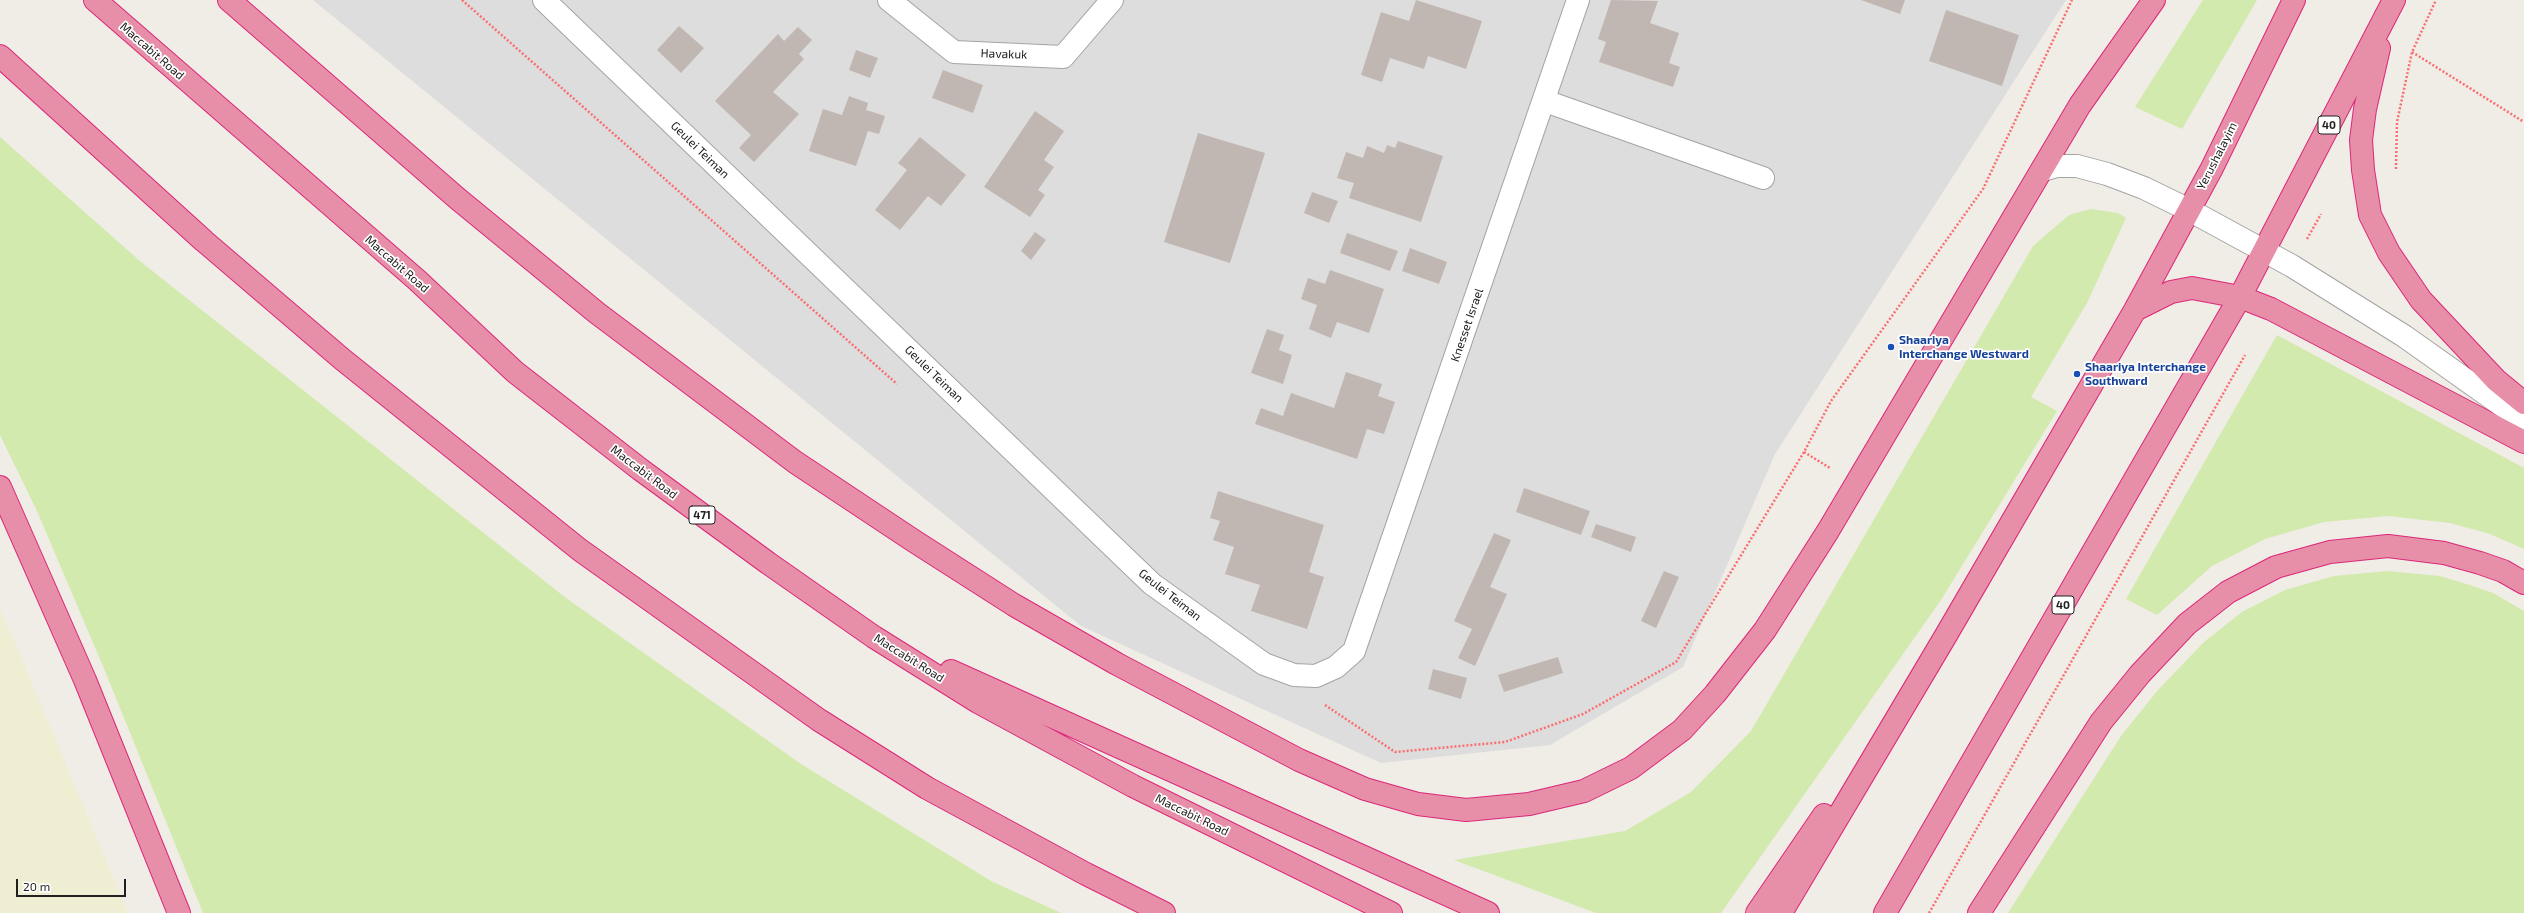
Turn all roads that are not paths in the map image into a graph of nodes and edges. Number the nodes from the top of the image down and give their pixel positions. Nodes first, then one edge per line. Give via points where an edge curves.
1 (95, 0) edge
2 (229, 0) edge
3 (544, 0) edge
4 (889, 0) edge
5 (1112, 0) edge
6 (1578, 0) edge
7 (2154, 0) edge
8 (2294, 0) edge
9 (2394, 0) edge
10 (0, 56) edge
11 (1545, 101) junction
12 (2044, 170) junction
13 (1763, 178) dead end
14 (2189, 210) junction
15 (2264, 251) junction
16 (2240, 297) junction
17 (2135, 310) junction
18 (2524, 403) edge
19 (2524, 421) edge
20 (2524, 442) edge
21 (0, 487) edge
22 (2524, 583) edge
23 (874, 636) junction
24 (1945, 637) junction
25 (1354, 650) joint
26 (179, 913) edge
27 (1164, 913) edge
28 (1391, 913) edge
29 (1488, 913) edge
30 (1757, 913) edge
31 (1781, 913) edge
32 (1885, 913) edge
33 (1979, 913) edge

1 - 23 highway, Maccabit Road / 471 via 417,280 515,372 641,470 768,563
2 - 12 highway via 458,199 597,313 796,462 914,541 1014,605 1118,664 1299,760 1365,789 1418,804 1466,810 1529,804 1584,791 1638,763 1682,730 1715,694 1765,630 1828,531
3 - 25 street, Geulei Teiman via 1152,584 1264,664 1294,675 1316,676 1336,667
4 - 5 street, Havakuk via 954,52 1063,56
6 - 11 street, Knesset Israel
7 - 12 highway via 2080,106
8 - 14 highway, Yerushalayim
9 - 15 highway, 40
9 - 18 highway via 2374,62 2361,140 2370,215 2389,253 2421,300 2496,380
10 - 27 highway via 204,241 336,354 580,550 819,720 920,784
11 - 13 street
11 - 25 street, Knesset Israel
12 - 14 street via 2057,166 2077,166 2107,174 2144,188
14 - 15 street
14 - 17 highway, Yerushalayim
15 - 16 highway, 40
15 - 19 street via 2404,336
16 - 17 highway via 2192,288 2171,292
16 - 20 highway via 2271,309
16 - 32 highway, 40
17 - 24 highway, Yerushalayim
21 - 26 highway via 82,672
22 - 33 highway via 2492,567 2444,553 2388,546 2330,552 2276,567 2228,592 2187,624 2140,674 2101,722
23 - 28 highway, Maccabit Road / 471 via 978,702 1132,786
23 - 29 highway
24 - 30 highway
24 - 31 highway

